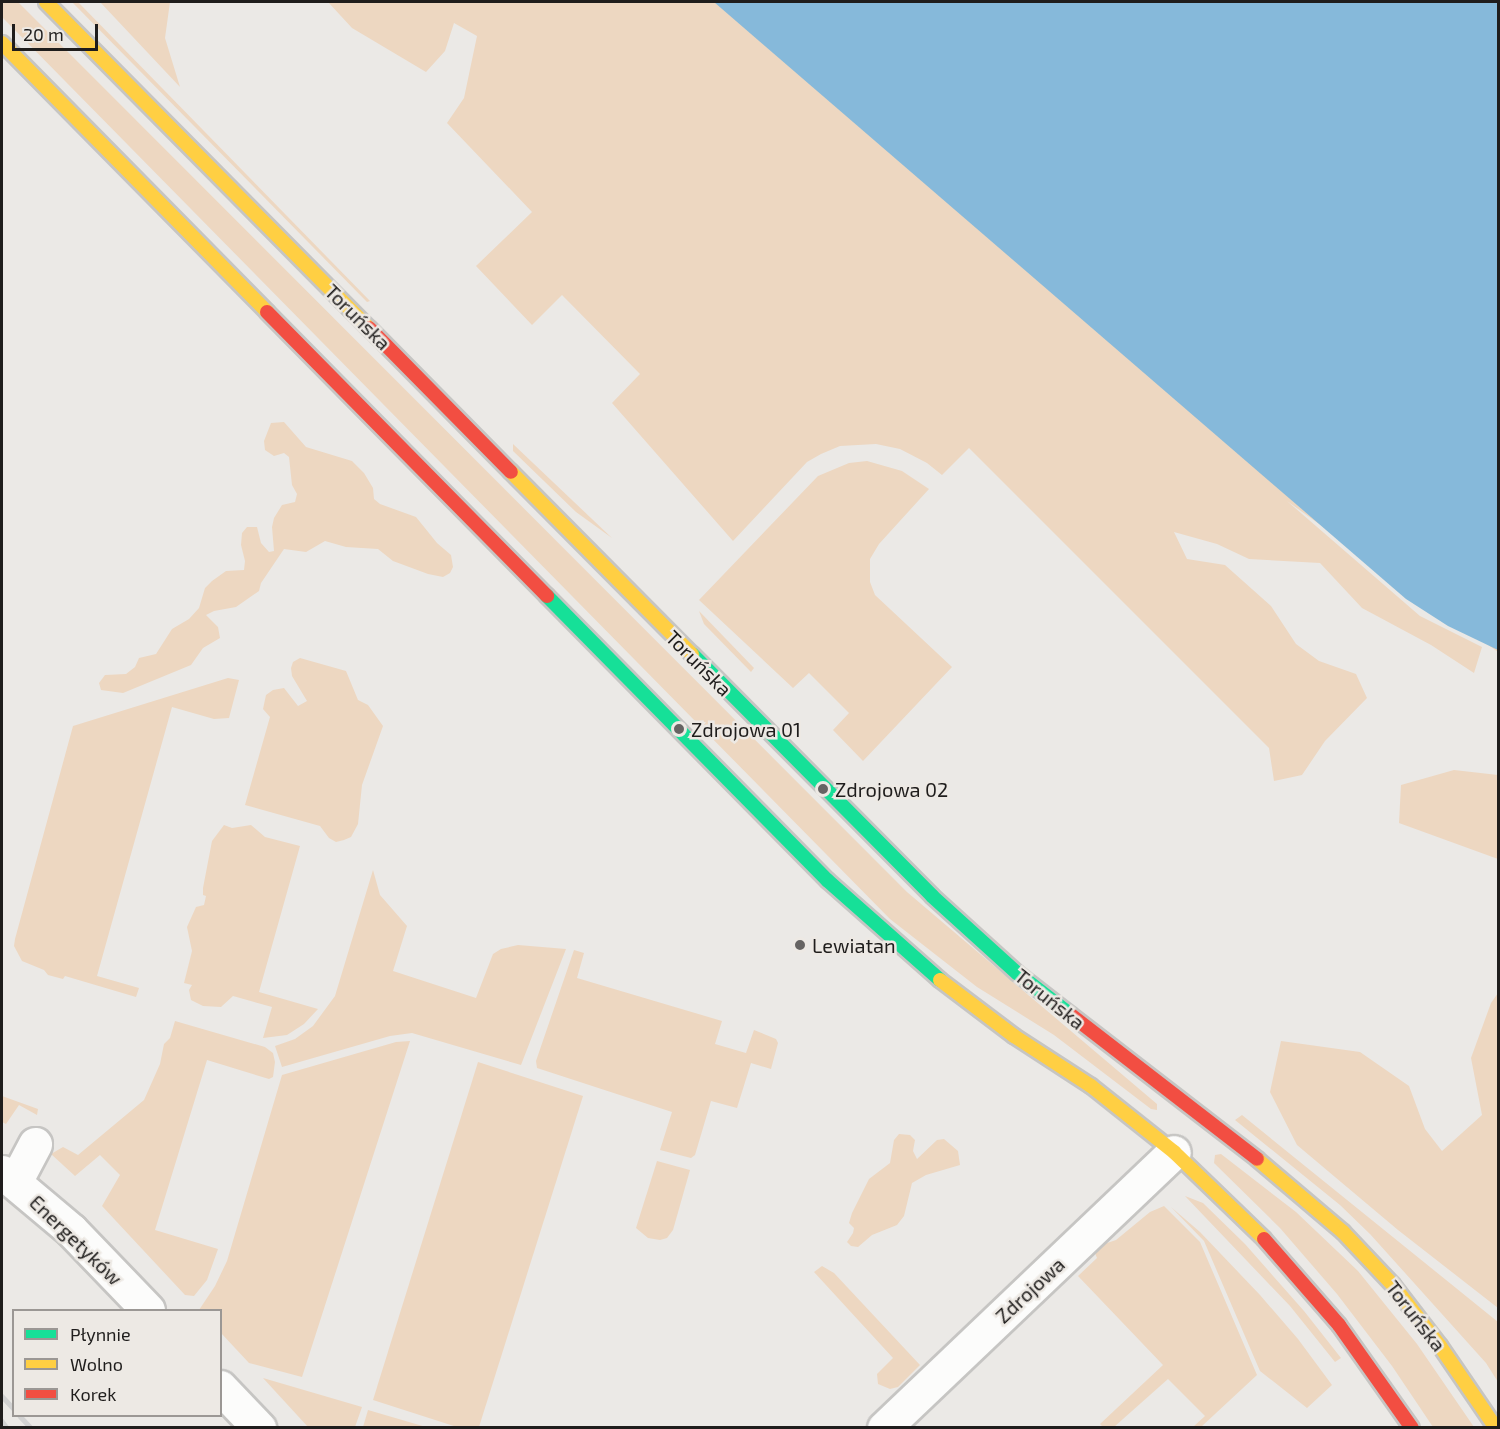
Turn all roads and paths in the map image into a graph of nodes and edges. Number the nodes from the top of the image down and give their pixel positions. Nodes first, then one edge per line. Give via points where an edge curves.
1 (46, 2) edge
2 (2, 43) edge
3 (35, 1144) dead end
4 (1174, 1152) junction
5 (8, 1177) edge
6 (146, 1309) edge
7 (1465, 1382) junction
8 (222, 1389) edge
9 (1498, 1405) edge
10 (259, 1428) edge
11 (884, 1428) edge
12 (1412, 1428) edge
13 (1496, 1428) edge

1 - 7 main road, Toruńska via 886,852 1017,973 1316,1206 1393,1285
2 - 4 main road via 827,880 936,977 1014,1036 1091,1086
3 - 5 street
4 - 11 street, Zdrojowa
4 - 12 main road via 1295,1273 1339,1325
5 - 6 street, Energetyków via 71,1230
7 - 9 street
7 - 13 main road, Toruńska
8 - 10 street

